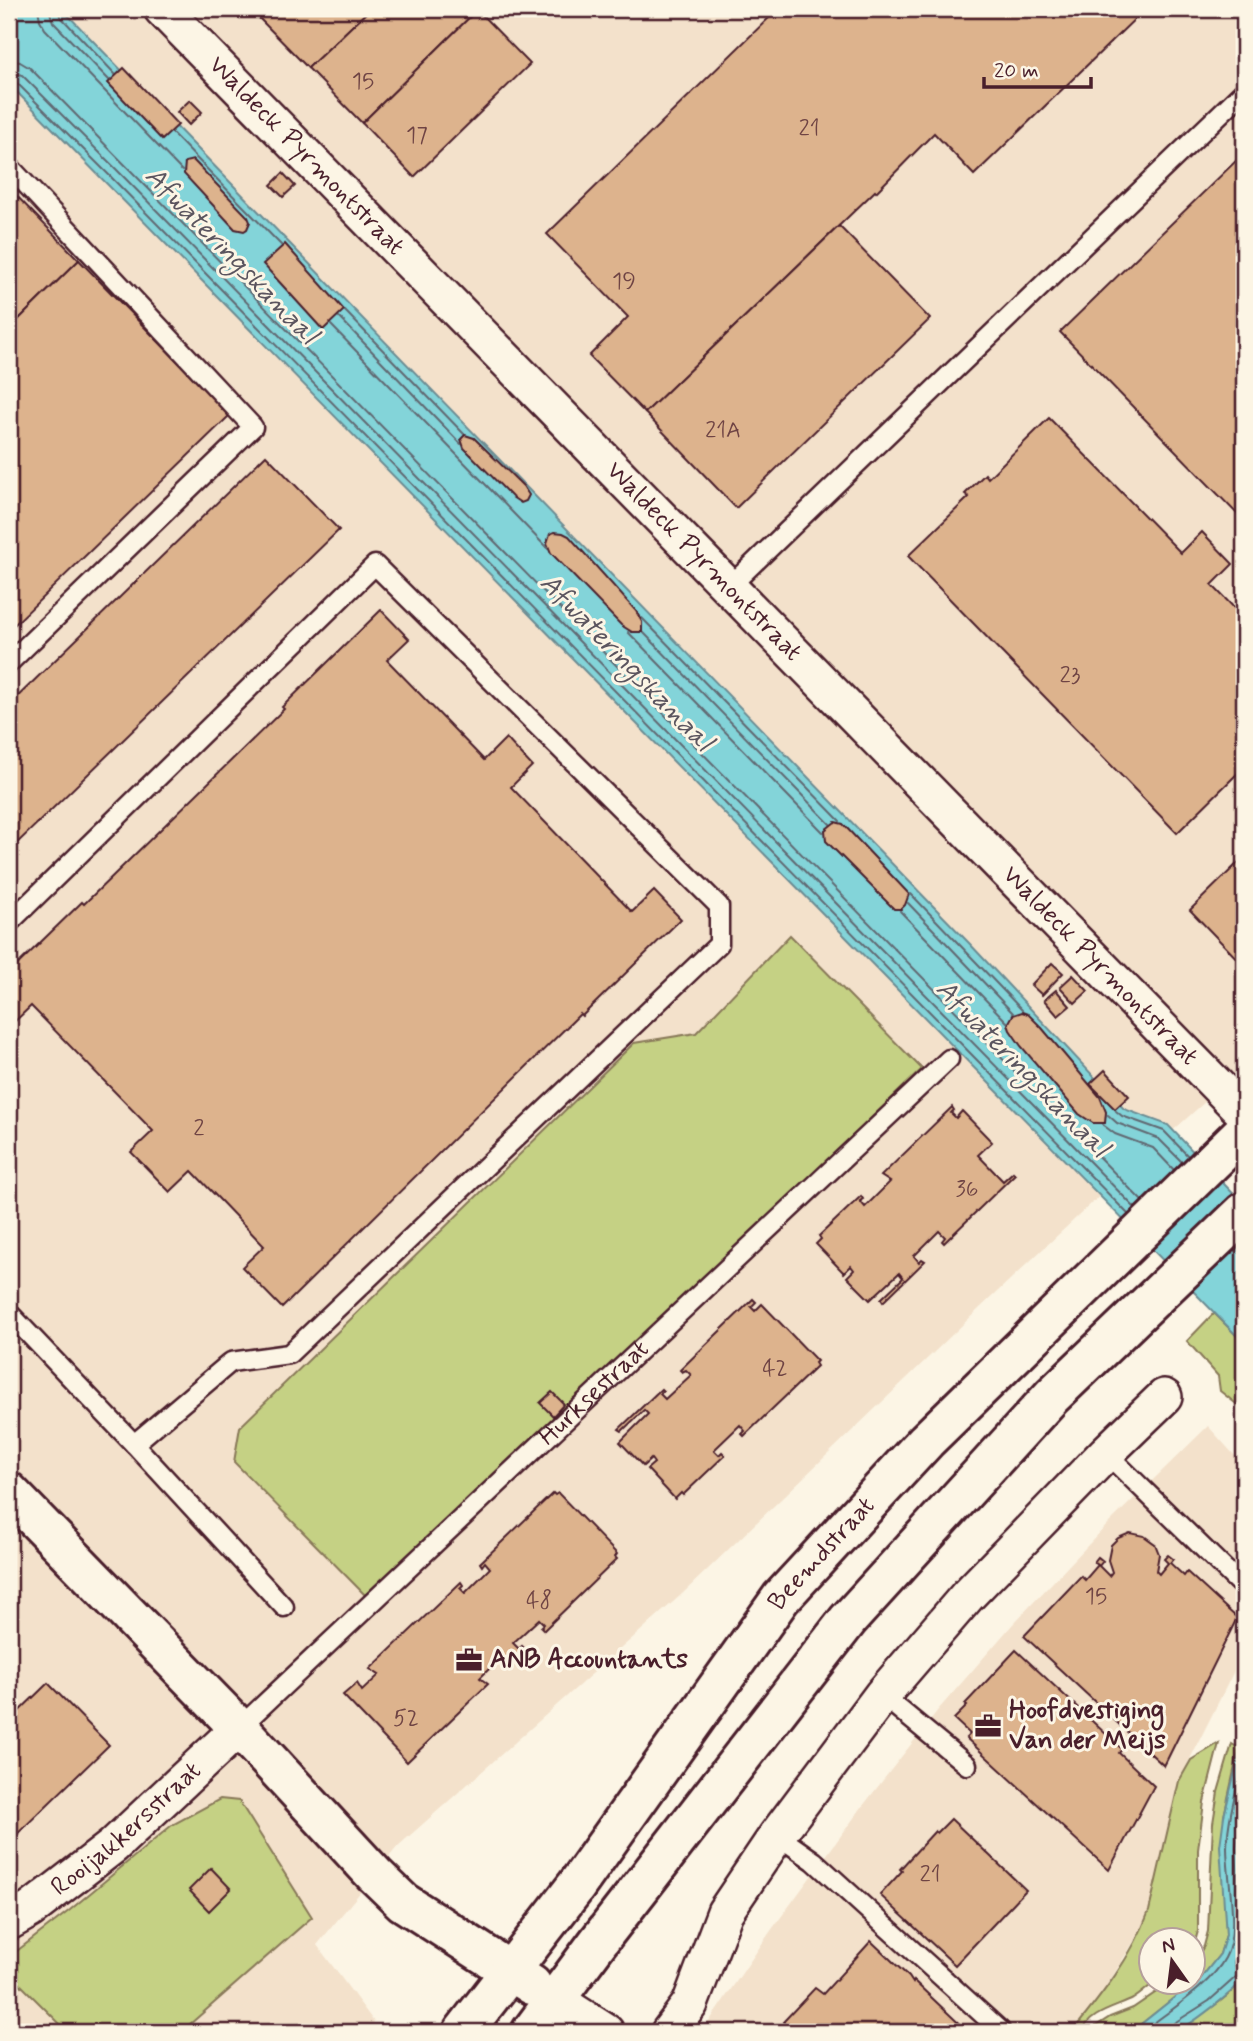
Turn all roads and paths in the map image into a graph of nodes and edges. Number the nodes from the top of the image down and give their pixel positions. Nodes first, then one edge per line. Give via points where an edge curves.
1 (162, 9) edge
2 (1244, 91) edge
3 (9, 166) edge
4 (729, 587) junction
5 (9, 663) edge
6 (9, 923) edge
7 (949, 1059) dead end
8 (1244, 1113) edge
9 (1244, 1131) edge
10 (1244, 1212) edge
11 (9, 1313) edge
12 (1164, 1397) dead end
13 (134, 1444) junction
14 (1106, 1453) junction
15 (9, 1492) edge
16 (1244, 1588) edge
17 (284, 1606) dead end
18 (882, 1695) junction
19 (239, 1728) junction
20 (967, 1765) dead end
21 (777, 1835) junction
22 (9, 1922) edge
23 (511, 1971) junction
24 (556, 2000) junction
25 (1000, 2031) edge
26 (463, 2032) edge
27 (531, 2032) edge
28 (606, 2032) edge
29 (669, 2032) edge

1 - 4 street, Waldeck Pyrmontstraat
2 - 4 lane
3 - 5 lane via 253,427
4 - 8 street, Waldeck Pyrmontstraat
6 - 13 lane via 375,565 719,906 719,944 289,1354 230,1362
7 - 19 lane, Hurksestraat
9 - 23 main road, Beemdstraat via 926,1441 781,1598 578,1885
10 - 24 main road via 1052,1396 848,1620
11 - 13 lane
12 - 14 street
13 - 17 lane
14 - 16 lane
14 - 18 street via 968,1595
15 - 19 main road
18 - 20 lane
18 - 21 street
19 - 22 street, Rooijakkersstraat via 113,1846
19 - 23 main road via 403,1902
21 - 25 lane via 814,1861
21 - 29 street via 725,1912 690,2004
23 - 24 main road
23 - 26 main road, Beemdstraat
24 - 27 main road
24 - 28 street

